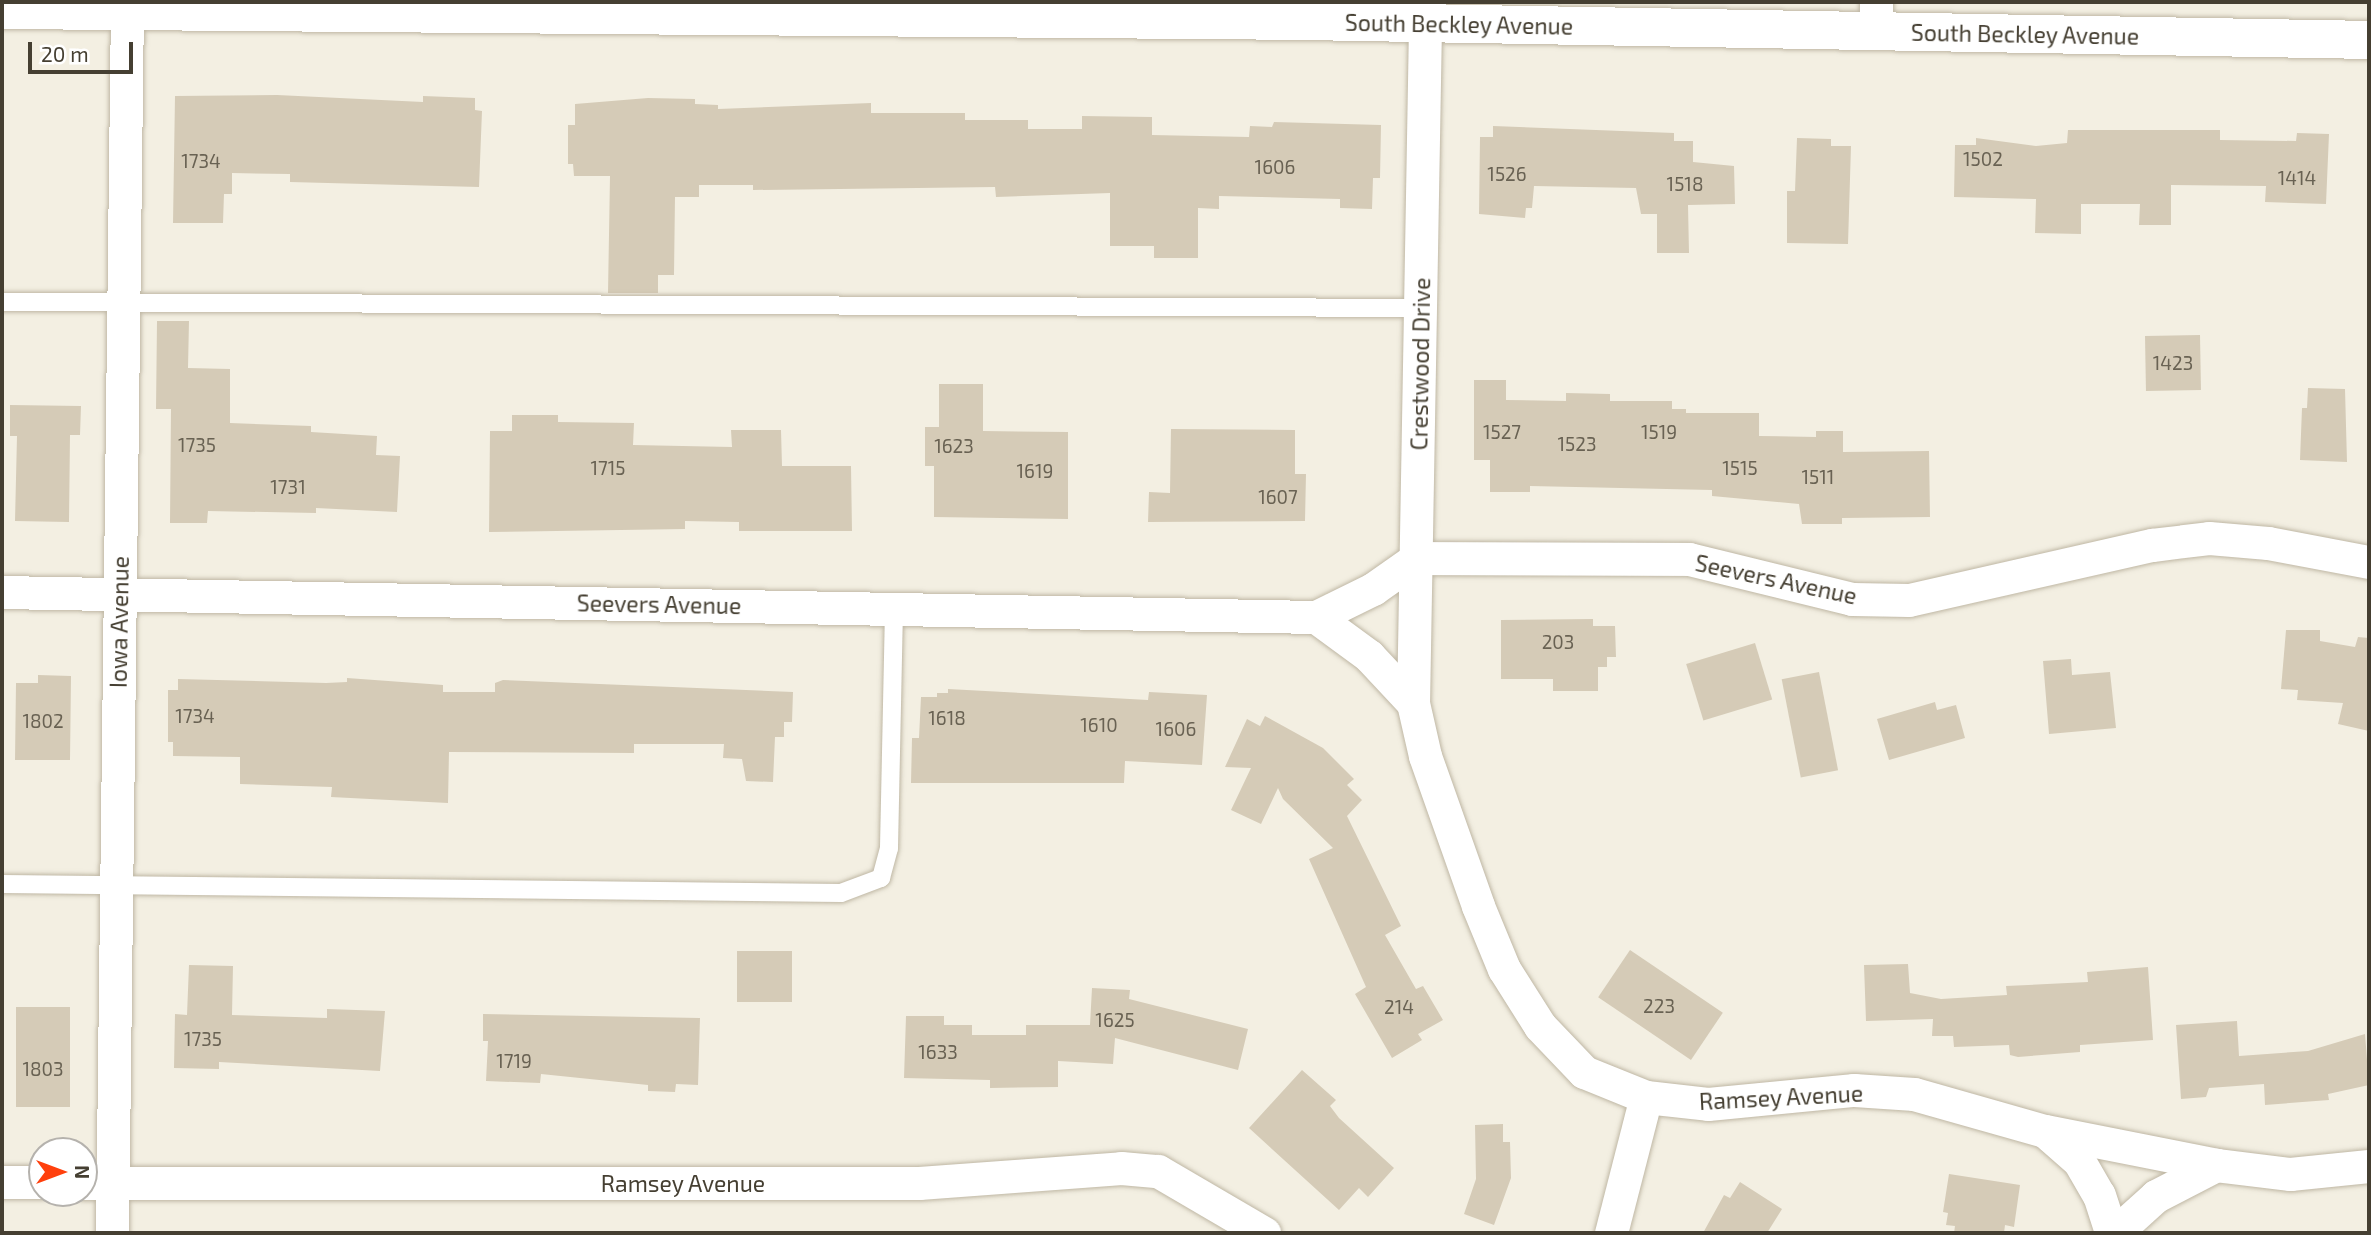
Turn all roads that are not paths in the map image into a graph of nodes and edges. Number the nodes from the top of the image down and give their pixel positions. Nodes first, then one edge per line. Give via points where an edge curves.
1 (149, 8) edge
2 (522, 8) edge
3 (2, 10) edge
4 (1306, 11) edge
5 (1876, 16) edge
6 (1425, 25) junction
7 (2369, 40) edge
8 (2, 302) edge
9 (123, 304) junction
10 (1422, 308) junction
11 (1417, 558) junction
12 (2369, 562) edge
13 (2, 592) edge
14 (120, 593) junction
15 (894, 609) junction
16 (1316, 617) junction
17 (1413, 703) junction
18 (2, 884) edge
19 (114, 885) junction
20 (1646, 1097) junction
21 (2045, 1131) junction
22 (2216, 1165) junction
23 (2369, 1166) edge
24 (2, 1182) edge
25 (28, 1182) edge
26 (99, 1183) edge
27 (113, 1233) edge
28 (1264, 1233) edge
29 (1611, 1233) edge
30 (2113, 1233) edge

1 - 2 street, South Beckley Avenue
1 - 3 street, South Beckley Avenue
1 - 9 street, Iowa Avenue
2 - 4 street, South Beckley Avenue
4 - 6 street, South Beckley Avenue
5 - 6 street, South Beckley Avenue
5 - 7 street, South Beckley Avenue
6 - 10 street, Crestwood Drive
8 - 9 lane
9 - 10 lane
9 - 14 street, Iowa Avenue
10 - 11 street, Crestwood Drive
11 - 12 street, Seevers Avenue via 1689,559 1852,599 1909,600 2152,545 2209,538 2268,543
11 - 16 street, Seevers Avenue via 1373,589
11 - 17 street, Crestwood Drive
13 - 14 street, Seevers Avenue
14 - 15 street, Seevers Avenue
14 - 19 street, Iowa Avenue
15 - 16 street, Seevers Avenue
15 - 19 lane via 888,848 881,878 841,893
16 - 17 street via 1369,656
17 - 20 street, Crestwood Drive via 1425,756 1504,970 1541,1026 1584,1072
18 - 19 lane
19 - 26 street, Iowa Avenue
20 - 21 street, Ramsey Avenue via 1708,1104 1854,1090 1902,1093
20 - 29 street
21 - 22 street, Ramsey Avenue
21 - 30 street via 2079,1161 2099,1195
22 - 23 street, Ramsey Avenue via 2290,1174
22 - 30 street via 2156,1196
24 - 25 street
26 - 27 street, Iowa Avenue
26 - 28 street, Ramsey Avenue via 919,1184 1121,1168 1158,1171

